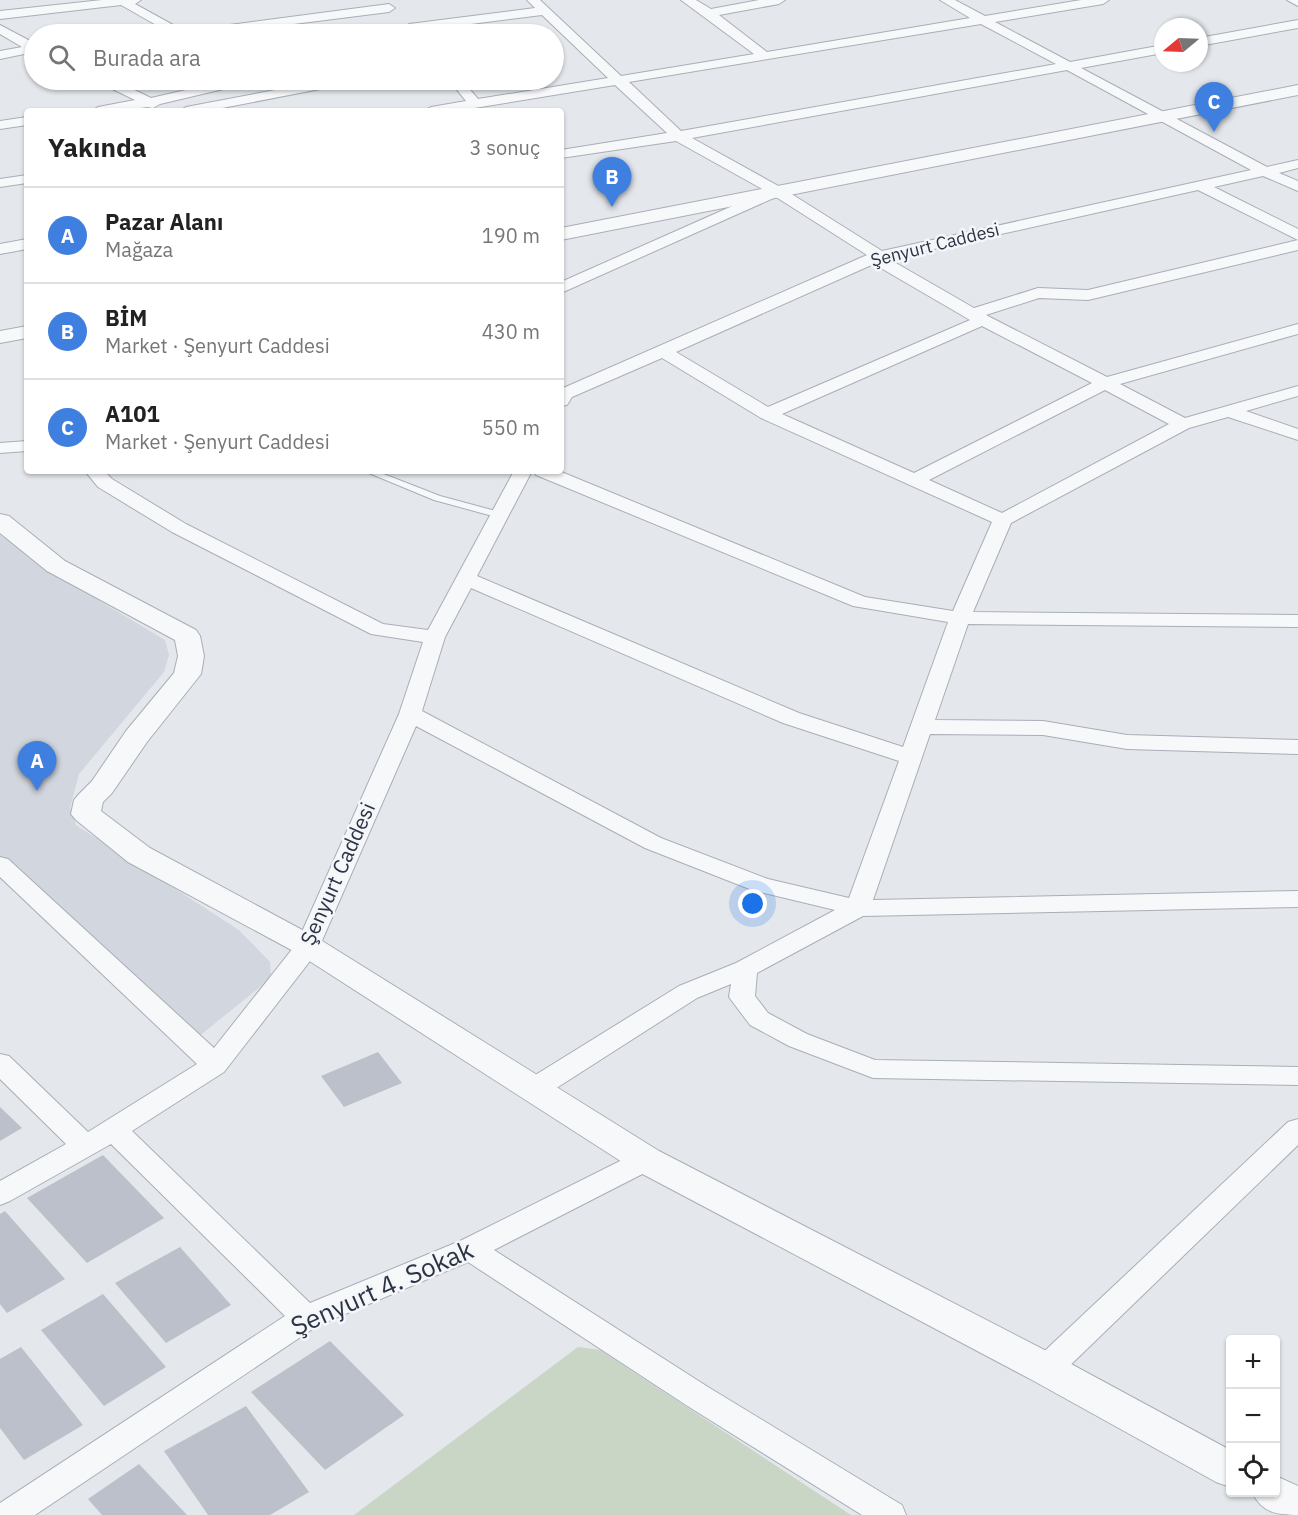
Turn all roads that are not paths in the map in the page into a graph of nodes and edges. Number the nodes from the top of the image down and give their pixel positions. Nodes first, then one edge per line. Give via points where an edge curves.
1 (687, 0) edge
2 (779, 0) edge
3 (946, 0) edge
4 (1036, 0) edge
5 (1103, 0) edge
6 (1293, 0) edge
7 (128, 1) edge
8 (1298, 2) edge
9 (537, 3) edge
10 (1054, 9) junction
11 (709, 13) junction
12 (0, 15) edge
13 (399, 18) edge
14 (985, 21) junction
15 (164, 24) edge
16 (320, 24) edge
17 (559, 24) edge
18 (1298, 24) edge
19 (0, 29) edge
20 (564, 29) edge
21 (1208, 40) edge
22 (24, 42) edge
23 (24, 50) edge
24 (1154, 51) edge
25 (0, 56) edge
26 (765, 56) junction
27 (1070, 66) junction
28 (619, 82) junction
29 (125, 90) edge
30 (201, 90) edge
31 (294, 90) edge
32 (463, 90) edge
33 (1298, 90) edge
34 (150, 102) junction
35 (475, 104) junction
36 (115, 108) edge
37 (161, 108) edge
38 (201, 108) edge
39 (450, 108) edge
40 (1167, 117) junction
41 (24, 121) edge
42 (2, 123) edge
43 (678, 136) junction
44 (564, 154) edge
45 (1298, 164) edge
46 (1264, 171) junction
47 (24, 179) edge
48 (0, 183) edge
49 (1199, 185) junction
50 (1298, 187) edge
51 (777, 192) junction
52 (564, 231) edge
53 (1298, 235) edge
54 (24, 245) edge
55 (1298, 245) edge
56 (0, 249) edge
57 (879, 256) junction
58 (564, 287) edge
59 (978, 317) junction
60 (1298, 329) edge
61 (24, 333) edge
62 (0, 337) edge
63 (661, 350) junction
64 (1106, 383) junction
65 (1298, 391) edge
66 (564, 396) edge
67 (1228, 411) junction
68 (767, 414) junction
69 (1183, 424) junction
70 (1298, 435) edge
71 (24, 446) edge
72 (0, 448) edge
73 (97, 474) edge
74 (376, 474) edge
75 (521, 474) edge
76 (550, 474) edge
77 (915, 480) junction
78 (500, 515) junction
79 (1002, 520) junction
80 (0, 521) edge
81 (466, 579) junction
82 (960, 618) junction
83 (1298, 621) edge
84 (435, 637) junction
85 (410, 714) junction
86 (923, 727) junction
87 (1298, 747) edge
88 (910, 757) junction
89 (0, 864) edge
90 (1298, 899) edge
91 (858, 908) junction
92 (308, 946) junction
93 (745, 969) junction
94 (0, 1063) edge
95 (215, 1065) junction
96 (1298, 1076) edge
97 (534, 1089) junction
98 (1298, 1129) edge
99 (114, 1130) junction
100 (85, 1146) junction
101 (646, 1160) junction
102 (0, 1194) edge
103 (470, 1249) junction
104 (306, 1318) junction
105 (1046, 1369) junction
106 (1226, 1468) edge
107 (1280, 1497) edge
108 (1298, 1507) edge
109 (9, 1515) edge
110 (890, 1515) edge

1 - 11 street
2 - 11 street
3 - 14 street
4 - 10 street
5 - 10 street
6 - 8 street
7 - 12 street
7 - 15 street
9 - 13 street
9 - 17 street
10 - 14 street
11 - 26 street
13 - 16 street
14 - 26 street
14 - 27 street
18 - 21 street
19 - 22 street
20 - 28 street
23 - 25 street
24 - 27 street
26 - 28 street
27 - 40 street
27 - 43 street
28 - 35 street
28 - 43 street
29 - 34 street
30 - 34 street
31 - 38 street
32 - 35 street
33 - 40 street
34 - 36 street
34 - 37 street
35 - 39 street
40 - 46 street
40 - 51 street
41 - 42 street
43 - 44 street
43 - 51 street
45 - 46 street, Şenyurt Caddesi
46 - 49 street, Şenyurt Caddesi
46 - 50 street
47 - 48 street
49 - 53 street
49 - 57 street, Şenyurt Caddesi
51 - 52 street
51 - 57 street
51 - 58 street
54 - 56 street
55 - 59 street via 1088,294 1038,293
57 - 59 street via 885,264
57 - 63 street, Şenyurt Caddesi
59 - 64 street
59 - 68 street
60 - 64 street
61 - 62 street
63 - 66 street, Şenyurt Caddesi
63 - 68 street
64 - 69 street
64 - 77 street
65 - 67 street
67 - 69 street
67 - 70 street
68 - 77 street
69 - 79 street
71 - 72 street
73 - 84 street via 179,528 378,630
74 - 78 lane via 437,498
75 - 78 street, Şenyurt Caddesi
76 - 82 street via 860,602
77 - 79 street
78 - 81 street, Şenyurt Caddesi
79 - 82 street
80 - 92 street via 56,566 186,636 191,656 188,674 89,800 86,814 139,855
81 - 84 street, Şenyurt Caddesi
81 - 88 street via 791,718
82 - 83 street
82 - 86 street
84 - 85 street, Şenyurt Caddesi
85 - 91 street via 653,843 760,885
85 - 92 street, Şenyurt Caddesi
86 - 87 street via 1043,728 1127,742
86 - 88 street
88 - 91 street
89 - 95 street
90 - 91 street
91 - 93 street
92 - 95 street, Şenyurt Caddesi
92 - 97 street
93 - 96 street via 742,997 759,1019 798,1040 873,1069
93 - 97 street via 688,992
94 - 100 street
95 - 99 street, Şenyurt Caddesi
97 - 101 street
98 - 105 street
99 - 100 street, Şenyurt Caddesi
99 - 104 street
100 - 102 street, Şenyurt Caddesi
101 - 103 street, Şenyurt 4. Sokak
101 - 105 street
103 - 104 street, Şenyurt 4. Sokak
103 - 110 street
104 - 109 street, Şenyurt 4. Sokak
105 - 106 street
107 - 108 street

